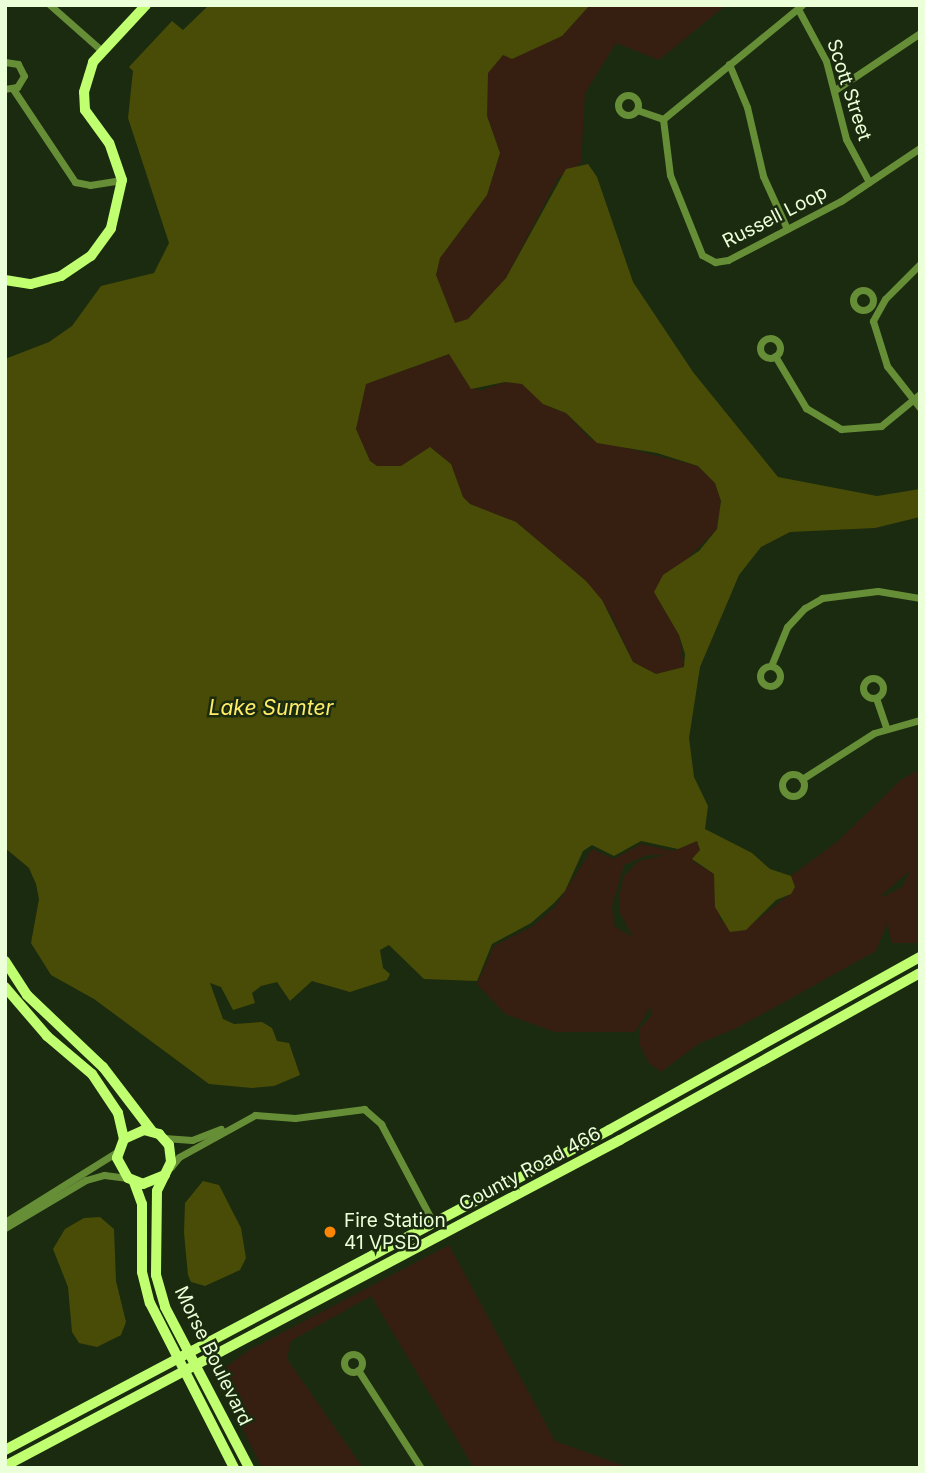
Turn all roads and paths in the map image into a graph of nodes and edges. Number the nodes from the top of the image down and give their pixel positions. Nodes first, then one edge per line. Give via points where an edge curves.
1 (50, 5) edge
2 (146, 5) edge
3 (800, 7) edge
4 (920, 33) edge
5 (102, 51) junction
6 (5, 62) edge
7 (729, 64) junction
8 (9, 89) edge
9 (835, 90) junction
10 (637, 110) dead end
11 (663, 119) junction
12 (920, 148) edge
13 (122, 180) junction
14 (869, 183) junction
15 (787, 229) junction
16 (920, 264) edge
17 (5, 280) edge
18 (775, 356) dead end
19 (920, 394) edge
20 (913, 401) junction
21 (920, 408) edge
22 (920, 597) edge
23 (771, 667) dead end
24 (876, 698) dead end
25 (920, 720) edge
26 (886, 727) junction
27 (802, 779) dead end
28 (920, 957) edge
29 (5, 961) edge
30 (920, 973) edge
31 (5, 987) edge
32 (238, 1123) junction
33 (152, 1131) junction
34 (164, 1138) junction
35 (124, 1139) junction
36 (118, 1152) junction
37 (167, 1172) junction
38 (131, 1180) junction
39 (5, 1222) edge
40 (434, 1224) junction
41 (5, 1227) edge
42 (441, 1236) junction
43 (189, 1353) junction
44 (177, 1359) junction
45 (195, 1365) junction
46 (358, 1370) dead end
47 (184, 1371) junction
48 (5, 1451) edge
49 (5, 1466) edge
50 (234, 1468) edge
51 (249, 1468) edge
52 (421, 1468) edge

1 - 5 street
2 - 5 main road
3 - 7 street
3 - 9 street, Scott Street
4 - 9 street
5 - 13 main road via 87,74 85,110 109,143
6 - 8 street via 18,64 23,71 23,80
7 - 11 street
7 - 15 street via 747,107 764,176
8 - 13 street via 75,182 90,185
9 - 14 street, Scott Street via 846,139
10 - 11 street
11 - 15 street, Russell Loop via 664,147 677,199 706,258 727,260
12 - 14 street, Russell Loop
13 - 17 main road via 111,228 91,256 46,282
14 - 15 street, Russell Loop
16 - 20 street via 874,308 881,353
18 - 20 street via 806,408 832,426 871,429 898,416
19 - 20 street
20 - 21 street
22 - 23 street via 856,591 822,598 787,627
24 - 26 street
25 - 26 street
26 - 27 street
28 - 40 main road, County Road 466
29 - 33 main road via 27,995 103,1066
30 - 42 main road, County Road 466
31 - 35 main road via 47,1036 92,1074 118,1113
32 - 34 street via 192,1140
32 - 37 street via 179,1157
32 - 40 street via 262,1113 295,1118 370,1111 382,1124
33 - 34 main road
33 - 35 main road via 137,1131
34 - 37 main road via 172,1153
35 - 36 main road
36 - 38 main road via 118,1164
36 - 39 street
37 - 38 main road via 152,1183
37 - 43 main road, Morse Boulevard via 157,1191 156,1275 165,1307
38 - 41 street via 104,1175 86,1180
38 - 44 main road, Morse Boulevard via 142,1205 142,1272 160,1329
40 - 42 main road
40 - 43 main road, County Road 466
42 - 45 main road, County Road 466
43 - 44 main road, County Road 466
43 - 45 main road, Morse Boulevard
44 - 47 main road, Morse Boulevard
44 - 48 main road, County Road 466
45 - 47 main road, County Road 466
45 - 51 main road, Morse Boulevard
46 - 52 street
47 - 49 main road, County Road 466
47 - 50 main road, Morse Boulevard

